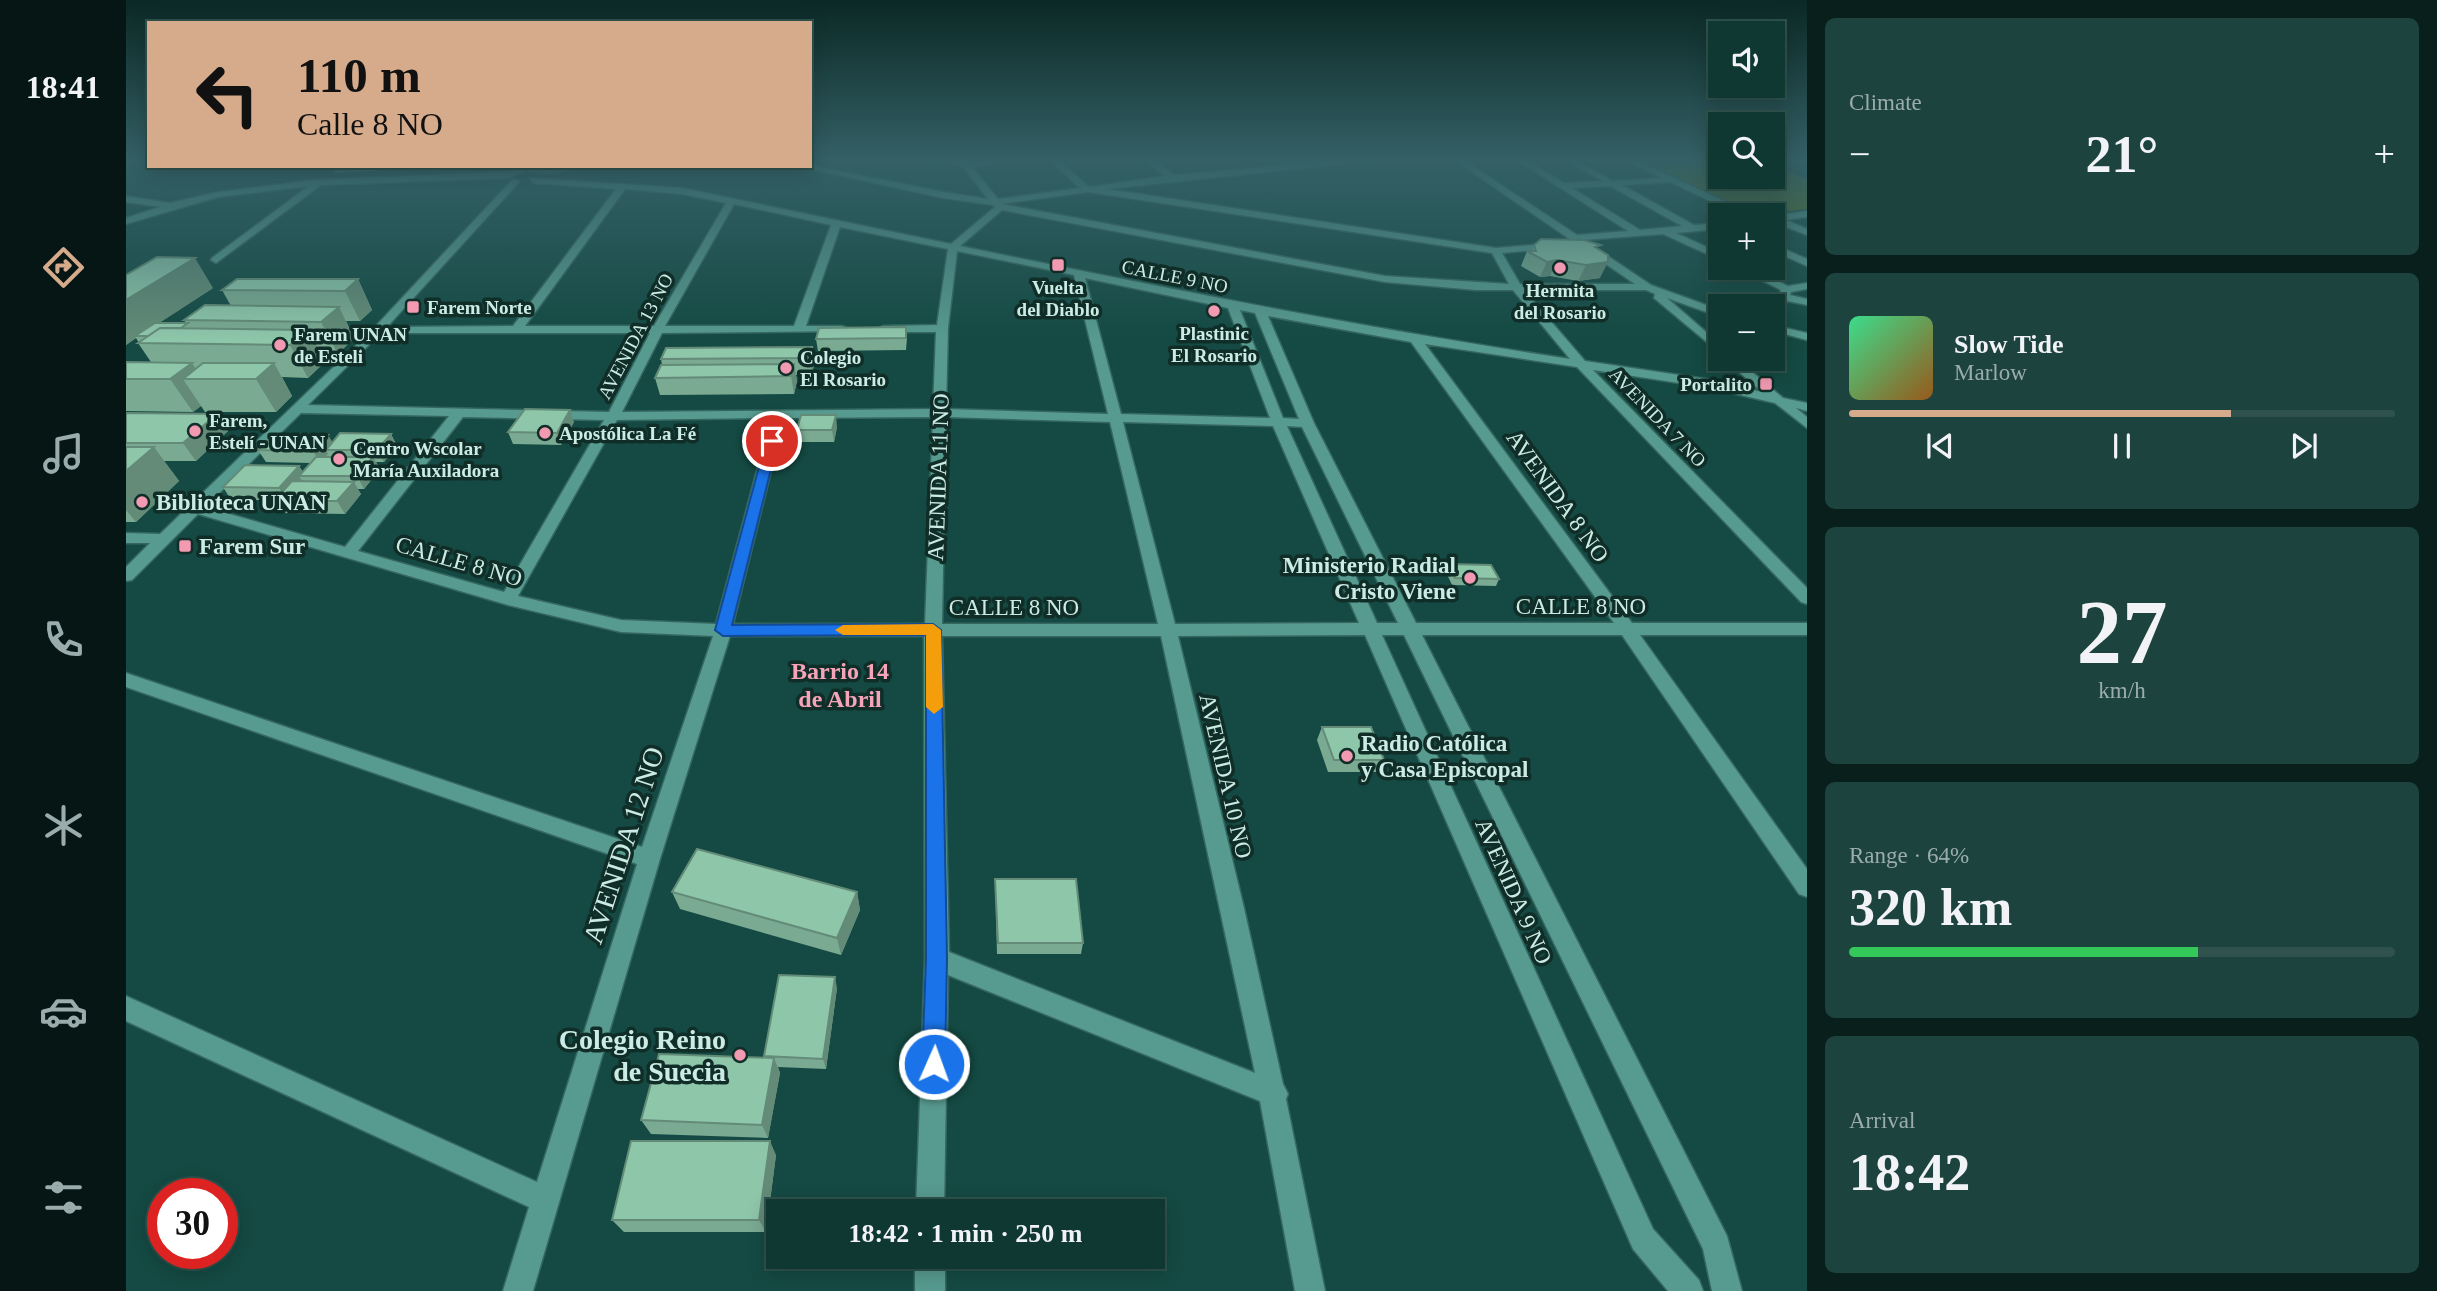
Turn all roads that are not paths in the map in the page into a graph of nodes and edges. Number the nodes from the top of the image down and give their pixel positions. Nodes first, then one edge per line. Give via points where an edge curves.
1 (270, 219) edge
2 (476, 219) edge
3 (598, 219) edge
4 (721, 219) edge
5 (819, 219) edge
6 (981, 219) edge
7 (1076, 219) edge
8 (1286, 219) edge
9 (1548, 219) edge
10 (1616, 219) edge
11 (1677, 219) edge
12 (836, 223) junction
13 (1785, 223) edge
14 (1708, 227) edge
15 (1694, 229) junction
16 (1667, 232) junction
17 (1807, 232) edge
18 (1640, 234) junction
19 (1580, 240) junction
20 (953, 247) junction
21 (1496, 251) junction
22 (1708, 251) edge
23 (1785, 253) edge
24 (216, 260) dead end
25 (1807, 263) edge
26 (1079, 275) junction
27 (1763, 280) edge
28 (1807, 286) edge
29 (1516, 287) junction
30 (1647, 287) junction
31 (1786, 293) junction
32 (1807, 302) edge
33 (1233, 306) junction
34 (1708, 310) edge
35 (1259, 311) junction
36 (942, 328) junction
37 (517, 329) junction
38 (657, 329) junction
39 (799, 329) junction
40 (851, 329) edge
41 (864, 329) edge
42 (378, 330) junction
43 (1785, 331) edge
44 (1807, 337) edge
45 (1415, 339) junction
46 (1708, 340) edge
47 (1579, 362) junction
48 (1744, 371) edge
49 (1779, 400) junction
50 (1807, 407) edge
51 (299, 409) junction
52 (940, 413) junction
53 (458, 414) junction
54 (779, 414) junction
55 (614, 416) junction
56 (1116, 416) junction
57 (1278, 422) junction
58 (1307, 423) junction
59 (1807, 424) edge
60 (195, 509) junction
61 (126, 538) edge
62 (164, 539) junction
63 (348, 553) junction
64 (126, 576) edge
65 (508, 598) junction
66 (1807, 598) edge
67 (1370, 629) junction
68 (1409, 629) junction
69 (1627, 629) junction
70 (1807, 629) edge
71 (723, 630) junction
72 (933, 630) junction
73 (1167, 630) junction
74 (126, 680) edge
75 (649, 859) junction
76 (1807, 887) edge
77 (937, 959) junction
78 (126, 1008) edge
79 (1275, 1094) junction
80 (544, 1199) junction
81 (930, 1199) edge
82 (930, 1269) edge
83 (518, 1291) edge
84 (930, 1291) edge
85 (1310, 1291) edge
86 (1688, 1291) edge
87 (1727, 1291) edge

1 - 24 street
2 - 42 street
3 - 37 street
4 - 38 street, AVENIDA 13 NO
5 - 12 street, CALLE 9 NO
6 - 20 street
7 - 29 street via 1385,279
8 - 21 street
9 - 19 street
10 - 18 street
11 - 15 street
12 - 20 street, CALLE 9 NO
12 - 39 street
13 - 17 street
14 - 15 street
15 - 16 street
16 - 18 street
16 - 22 street
18 - 19 street
19 - 21 street
19 - 30 street
20 - 26 street, CALLE 9 NO
20 - 36 street, AVENIDA 11 NO
21 - 29 street, AVENIDA 7 NO
23 - 25 street
26 - 33 street, CALLE 9 NO
26 - 56 street, AVENIDA 10 NO
27 - 31 street
28 - 31 street
29 - 30 street
29 - 47 street, AVENIDA 7 NO
30 - 34 street
30 - 46 street
31 - 32 street
33 - 35 street, CALLE 9 NO
33 - 57 street, AVENIDA 9 NO
35 - 45 street, CALLE 9 NO
35 - 58 street, AVENIDA 9 NO
36 - 41 street
36 - 52 street, AVENIDA 11 NO
37 - 38 street
37 - 42 street
38 - 39 street
38 - 55 street, AVENIDA 13 NO
39 - 40 street
42 - 51 street
43 - 44 street
45 - 47 street, CALLE 9 NO
45 - 69 street, AVENIDA 8 NO
47 - 49 street, CALLE 9 NO
47 - 66 street, AVENIDA 7 NO
48 - 49 street
49 - 50 street, CALLE 9 NO
49 - 59 street
51 - 53 street
51 - 60 street
52 - 54 street
52 - 56 street
52 - 72 street, AVENIDA 11 NO
53 - 55 street
53 - 63 street
54 - 55 street
54 - 71 street, AVENIDA 12 NO
55 - 65 street, AVENIDA 13 NO
56 - 57 street
56 - 73 street, AVENIDA 10 NO
57 - 58 street
57 - 67 street, AVENIDA 9 NO
58 - 68 street, AVENIDA 9 NO
60 - 62 street
60 - 63 street, CALLE 8 NO
61 - 62 street
62 - 64 street
63 - 65 street, CALLE 8 NO
65 - 71 street, CALLE 8 NO via 621,626
67 - 68 street, CALLE 8 NO
67 - 73 street, CALLE 8 NO
67 - 86 street, AVENIDA 9 NO via 1643,1239
68 - 69 street, CALLE 8 NO
68 - 87 street, AVENIDA 9 NO via 1717,1246
69 - 70 street, CALLE 8 NO
69 - 76 street, AVENIDA 8 NO
71 - 72 street, CALLE 8 NO
71 - 75 street, AVENIDA 12 NO
72 - 73 street, CALLE 8 NO
72 - 77 street, AVENIDA 11 NO
73 - 79 street, AVENIDA 10 NO
74 - 75 street
75 - 80 street, AVENIDA 12 NO
77 - 79 street
77 - 81 street, AVENIDA 11 NO
78 - 80 street
79 - 85 street, AVENIDA 10 NO
80 - 83 street, AVENIDA 12 NO
82 - 84 street

